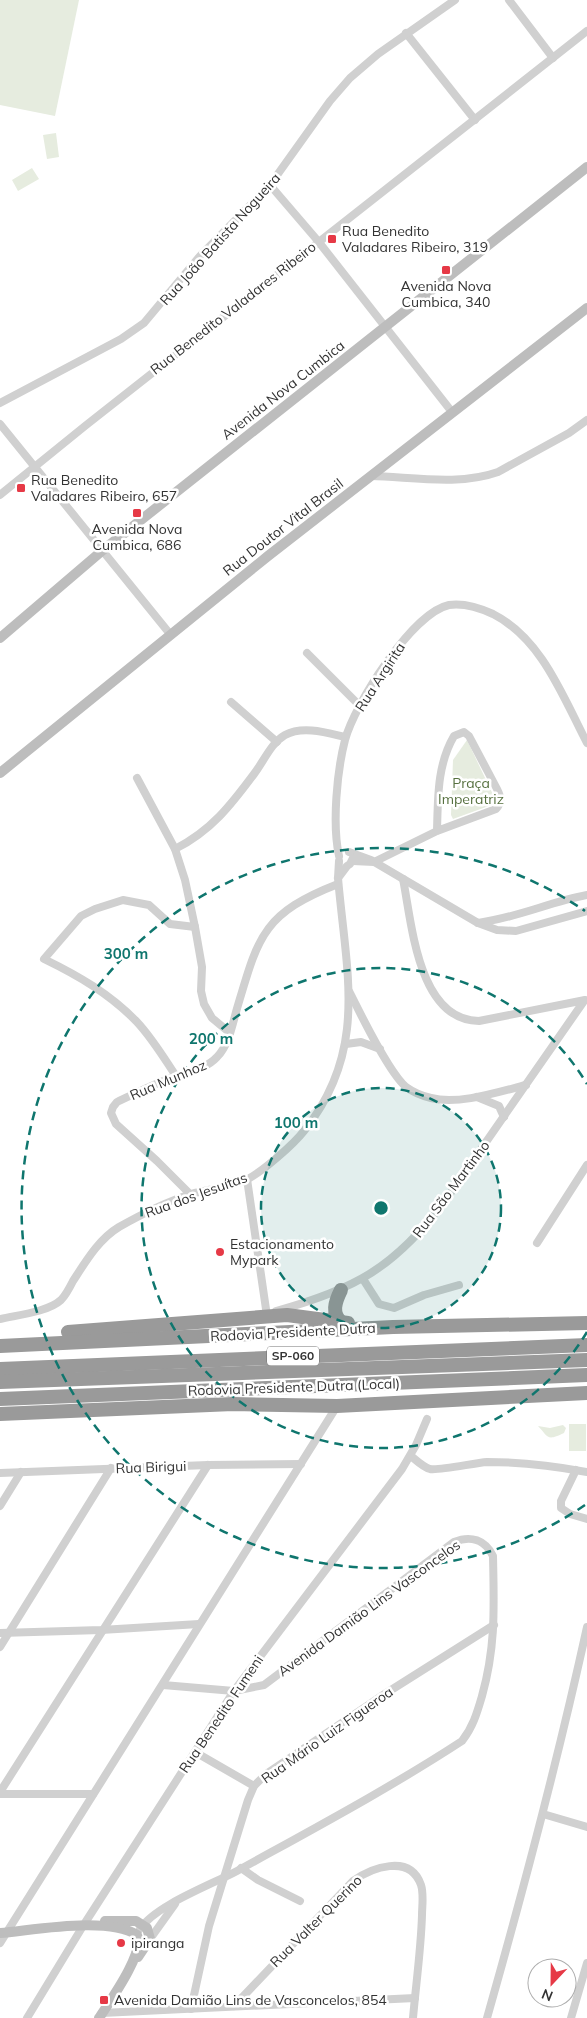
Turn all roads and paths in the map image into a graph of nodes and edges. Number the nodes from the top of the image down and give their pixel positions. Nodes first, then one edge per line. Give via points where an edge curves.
1 (455, 0) edge
2 (509, 0) edge
3 (587, 31) edge
4 (406, 33) junction
5 (553, 58) junction
6 (475, 120) junction
7 (587, 167) edge
8 (270, 185) junction
9 (318, 241) junction
10 (587, 308) edge
11 (386, 326) junction
12 (0, 403) edge
13 (452, 412) junction
14 (587, 420) edge
15 (0, 424) edge
16 (35, 466) junction
17 (371, 476) junction
18 (0, 495) edge
19 (103, 550) junction
20 (170, 634) junction
21 (0, 638) edge
22 (307, 653) dead end
23 (231, 702) dead end
24 (360, 706) junction
25 (345, 738) junction
26 (277, 742) junction
27 (587, 743) edge
28 (0, 773) edge
29 (137, 778) dead end
30 (437, 831) junction
31 (175, 849) junction
32 (343, 855) junction
33 (374, 862) junction
34 (350, 864) junction
35 (403, 879) junction
36 (338, 880) junction
37 (419, 888) junction
38 (587, 895) edge
39 (408, 902) junction
40 (587, 911) edge
41 (478, 923) junction
42 (195, 927) junction
43 (348, 989) junction
44 (586, 1000) edge
45 (348, 1020) junction
46 (365, 1022) junction
47 (230, 1033) junction
48 (346, 1044) junction
49 (380, 1049) junction
50 (176, 1076) junction
51 (526, 1085) junction
52 (476, 1097) junction
53 (504, 1117) junction
54 (587, 1165) edge
55 (247, 1179) junction
56 (190, 1194) junction
57 (537, 1243) dead end
58 (364, 1279) junction
59 (459, 1285) dead end
60 (341, 1290) junction
61 (266, 1315) junction
62 (0, 1319) edge
63 (342, 1323) junction
64 (587, 1323) edge
65 (393, 1327) junction
66 (0, 1338) edge
67 (587, 1345) edge
68 (0, 1346) edge
69 (587, 1360) edge
70 (0, 1369) edge
71 (587, 1375) edge
72 (0, 1382) edge
73 (327, 1386) junction
74 (587, 1393) edge
75 (486, 1398) junction
76 (0, 1399) edge
77 (337, 1406) junction
78 (0, 1414) edge
79 (427, 1419) dead end
80 (411, 1456) junction
81 (301, 1464) junction
82 (208, 1465) junction
83 (111, 1468) junction
84 (576, 1470) junction
85 (21, 1472) junction
86 (587, 1472) edge
87 (0, 1473) edge
88 (0, 1506) edge
89 (587, 1519) edge
90 (199, 1624) junction
91 (494, 1625) junction
92 (587, 1627) edge
93 (101, 1630) junction
94 (9, 1633) junction
95 (0, 1634) edge
96 (0, 1647) edge
97 (162, 1685) junction
98 (234, 1691) junction
99 (195, 1752) junction
100 (254, 1786) junction
101 (0, 1793) edge
102 (93, 1794) junction
103 (543, 1814) junction
104 (587, 1827) edge
105 (241, 1868) junction
106 (223, 1878) junction
107 (300, 1901) dead end
108 (176, 1902) junction
109 (144, 1924) junction
110 (95, 1925) junction
111 (83, 1926) junction
112 (3, 1932) edge
113 (137, 1935) junction
114 (150, 1939) junction
115 (0, 1943) edge
116 (134, 1960) junction
117 (587, 1963) edge
118 (415, 1998) junction
119 (234, 2006) junction
120 (191, 2009) junction
121 (101, 2016) edge
122 (27, 2018) edge
123 (413, 2018) edge
124 (486, 2018) edge
125 (571, 2018) edge

1 - 4 street, Rua João Batista Nogueira
2 - 5 street
3 - 5 street, Rua Benedito Valadares Ribeiro
4 - 6 street
4 - 8 street, Rua João Batista Nogueira via 350,78
5 - 6 street, Rua Benedito Valadares Ribeiro
6 - 9 street, Rua Benedito Valadares Ribeiro
7 - 11 street, Avenida Nova Cumbica
8 - 9 street
8 - 12 street, Rua João Batista Nogueira via 200,256 154,313 133,332
9 - 11 street
9 - 16 street, Rua Benedito Valadares Ribeiro
10 - 13 street, Rua Doutor Vital Brasil
11 - 13 street
11 - 19 street, Avenida Nova Cumbica
13 - 17 street, Rua Doutor Vital Brasil
14 - 17 street via 488,476 447,479
15 - 16 street
16 - 18 street, Rua Benedito Valadares Ribeiro
16 - 19 street
17 - 20 street, Rua Doutor Vital Brasil
19 - 20 street
19 - 21 street, Avenida Nova Cumbica
20 - 28 street, Rua Doutor Vital Brasil
22 - 24 street
23 - 26 street
24 - 25 street, Rua Argirita
24 - 27 street, Rua Argirita via 395,650 417,625 436,610 449,605 474,607 509,624 535,650 553,676
25 - 26 street via 327,733 296,732 286,734
25 - 32 street, Rua dos Jesuítas via 336,830
26 - 31 street via 214,823 192,841
29 - 31 street
30 - 30 street via 439,787 446,753 457,734 464,732 497,789 500,802 496,809
30 - 33 street
31 - 42 street
32 - 33 street
32 - 34 street via 343,866
32 - 34 street via 352,854
32 - 36 street, Rua dos Jesuítas
33 - 34 street
33 - 35 street
34 - 36 street
35 - 37 street
35 - 39 street
36 - 43 street, Rua dos Jesuítas
36 - 47 street, Rua Munhoz via 284,911 260,938
37 - 39 street
37 - 41 street
38 - 41 street
39 - 44 street via 428,983 439,1001 458,1018 479,1022
40 - 41 street via 507,932
42 - 47 street via 202,967 202,999 212,1018
42 - 50 street via 170,924 149,904 123,900 81,916 44,959 93,985 116,1002 138,1023
43 - 45 street, Rua dos Jesuítas
43 - 46 street
44 - 51 street, Rua São Martinho
45 - 46 street
45 - 48 street, Rua dos Jesuítas
46 - 49 street
47 - 50 street, Rua Munhoz via 218,1057 210,1064
48 - 49 street via 362,1042
48 - 55 street, Rua dos Jesuítas via 329,1095 309,1125 285,1151
49 - 52 street via 397,1077 412,1090 444,1100
50 - 56 street, Rua Munhoz via 117,1102 111,1113 116,1124
51 - 52 street
51 - 53 street, Rua São Martinho
52 - 53 street via 499,1106
53 - 58 street, Rua São Martinho via 426,1226 404,1249
54 - 57 street
55 - 56 street, Rua dos Jesuítas
55 - 61 street
56 - 62 street, Rua dos Jesuítas via 114,1230 86,1261 62,1299 51,1306
58 - 59 street via 379,1304 394,1308
58 - 60 street, Rua São Martinho
60 - 61 street, Rua São Martinho
60 - 63 highway via 335,1313
61 - 63 highway
61 - 66 highway
63 - 65 highway
64 - 65 highway, Rodovia Presidente Dutra / SP-060
65 - 68 highway, Rodovia Presidente Dutra / SP-060
67 - 70 highway, Rodovia Presidente Dutra / SP-060
69 - 72 highway, SP-060
71 - 73 highway, Rodovia Presidente Dutra (Local)
73 - 75 highway via 385,1395
73 - 76 highway, Rodovia Presidente Dutra (Local)
74 - 75 highway
75 - 77 highway
77 - 78 highway via 232,1404
77 - 81 street
79 - 80 street, Rua Benedito Fumeni
80 - 84 street via 434,1470 488,1462
80 - 98 street, Rua Benedito Fumeni
81 - 82 street, Rua Birigui
81 - 90 street
82 - 83 street, Rua Birigui
82 - 93 street
83 - 85 street, Rua Birigui
83 - 94 street
84 - 86 street
84 - 89 street via 561,1501 561,1508
85 - 87 street, Rua Birigui
85 - 88 street
90 - 93 street
90 - 97 street
91 - 98 street, Avenida Damião Lins Vasconcelos via 492,1556 483,1542 462,1539 264,1685
91 - 100 street, Rua Mário Luiz Figueroa via 373,1702 266,1774
91 - 105 street, Avenida Damião Lins Vasconcelos via 485,1685 475,1720 462,1741 396,1782
92 - 103 street
93 - 94 street
93 - 101 street
94 - 95 street
94 - 96 street
97 - 98 street, Avenida Damião Lins Vasconcelos
97 - 102 street
98 - 99 street, Rua Benedito Fumeni
99 - 100 street
99 - 111 street, Rua Benedito Fumeni
100 - 106 street, Rua Mário Luiz Figueroa
101 - 102 street
102 - 112 street
103 - 104 street
103 - 124 street
105 - 106 street, Avenida Damião Lins Vasconcelos
105 - 107 street
106 - 108 street, Avenida Damião Lins Vasconcelos
106 - 120 street, Rua Mário Luiz Figueroa
108 - 109 street, Avenida Damião Lins Vasconcelos
108 - 114 street
109 - 110 street via 127,1920 102,1921
109 - 113 street
109 - 114 street
110 - 111 street
110 - 113 street via 125,1929
111 - 112 street
111 - 122 street, Rua Benedito Fumeni
112 - 115 street
113 - 116 street via 140,1944
114 - 116 street
116 - 121 street
117 - 125 street
118 - 119 street
118 - 119 street, Rua Valter Querino via 421,1885 415,1875 393,1865 365,1872 353,1881
118 - 123 street, Rua Valter Querino
119 - 120 street
120 - 121 street

